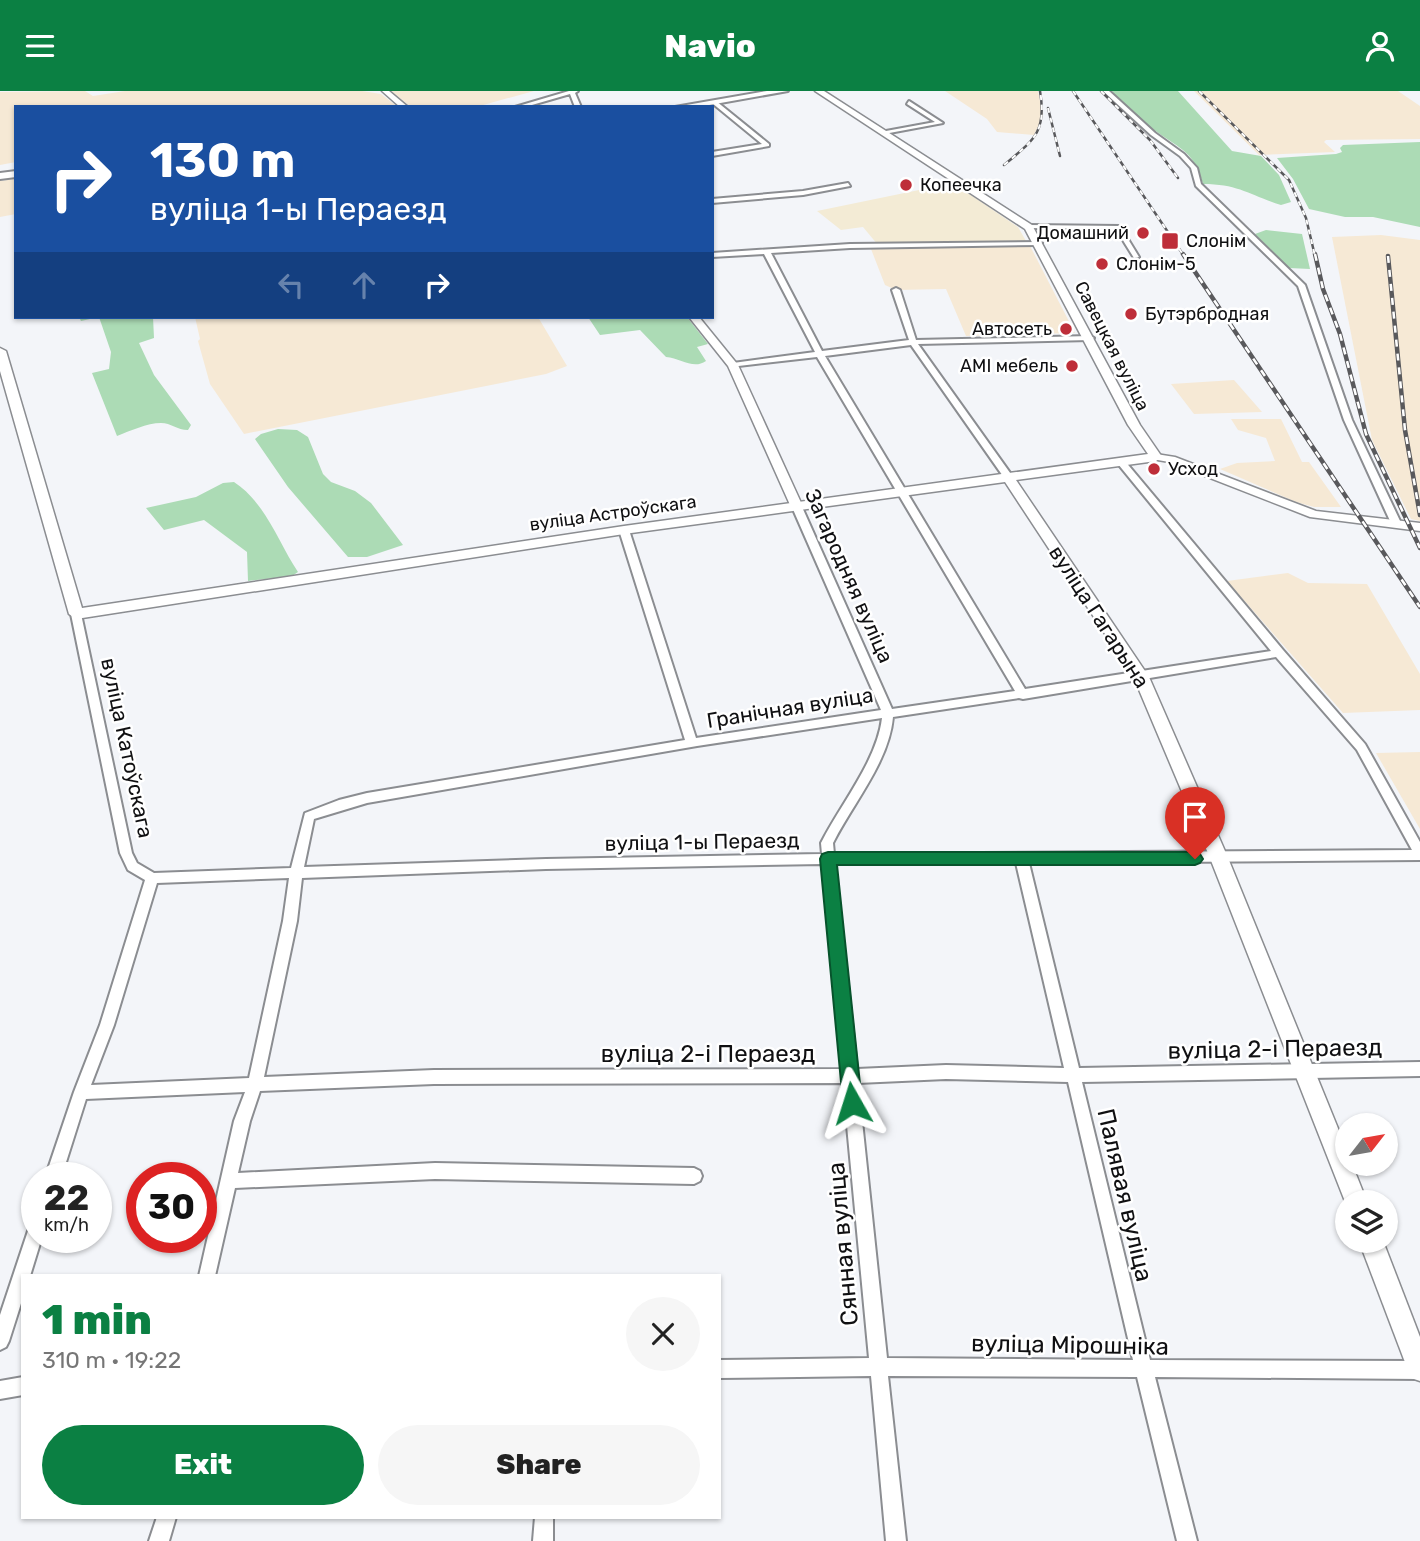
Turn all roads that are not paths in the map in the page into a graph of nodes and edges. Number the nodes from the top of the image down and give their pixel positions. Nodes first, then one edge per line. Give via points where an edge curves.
1 (385, 91) edge
2 (784, 91) edge
3 (819, 91) edge
4 (1107, 91) edge
5 (573, 92) edge
6 (715, 101) junction
7 (909, 103) dead end
8 (402, 105) edge
9 (525, 105) edge
10 (691, 105) edge
11 (886, 133) junction
12 (714, 155) edge
13 (848, 185) dead end
14 (714, 201) edge
15 (1029, 227) junction
16 (1039, 243) junction
17 (766, 251) junction
18 (714, 255) edge
19 (1136, 257) dead end
20 (896, 290) dead end
21 (696, 319) edge
22 (1090, 338) junction
23 (913, 342) junction
24 (0, 351) edge
25 (821, 353) junction
26 (733, 365) junction
27 (1156, 457) junction
28 (1121, 462) junction
29 (1008, 477) junction
30 (904, 491) junction
31 (797, 507) junction
32 (1396, 523) junction
33 (1420, 527) edge
34 (624, 530) junction
35 (76, 614) junction
36 (1279, 653) junction
37 (1142, 677) junction
38 (1023, 695) junction
39 (888, 713) junction
40 (692, 743) junction
41 (309, 816) joint
42 (1420, 854) edge
43 (828, 859) junction
44 (1219, 859) junction
45 (1022, 860) junction
46 (296, 873) junction
47 (152, 878) junction
48 (1420, 1069) edge
49 (1305, 1071) junction
50 (1073, 1075) junction
51 (850, 1076) junction
52 (255, 1085) junction
53 (81, 1092) junction
54 (58, 1162) edge
55 (694, 1176) dead end
56 (228, 1181) junction
57 (1351, 1190) edge
58 (29, 1253) edge
59 (1376, 1253) edge
60 (22, 1274) edge
61 (207, 1274) edge
62 (21, 1277) edge
63 (0, 1341) edge
64 (877, 1367) junction
65 (721, 1369) edge
66 (1420, 1369) edge
67 (1143, 1370) junction
68 (21, 1386) edge
69 (0, 1390) edge
70 (166, 1519) edge
71 (544, 1519) edge
72 (159, 1541) edge
73 (543, 1541) edge
74 (896, 1541) edge
75 (1187, 1541) edge

1 - 8 street
2 - 6 highway
3 - 11 main road, Савецкая вуліца
4 - 32 street via 1182,155 1194,168 1198,185 1301,285 1348,421
5 - 9 street
6 - 10 highway
6 - 12 street via 766,145
7 - 11 street via 940,123
11 - 15 main road, Савецкая вуліца
13 - 14 street
15 - 16 main road, Савецкая вуліца
15 - 19 street via 1118,227
16 - 17 street
16 - 22 main road, Савецкая вуліца
17 - 18 street
17 - 25 street
20 - 23 street, вуліца Гагарына
21 - 26 street, Загародняя вуліца
22 - 23 street
22 - 27 main road, Савецкая вуліца via 1134,425
23 - 25 street
23 - 29 street, вуліца Гагарына
24 - 35 main road, вуліца Катоўскага
25 - 26 street
25 - 30 street
26 - 31 street, Загародняя вуліца
27 - 28 main road, вуліца Астроўскага
27 - 32 street via 1314,514
28 - 29 main road, вуліца Астроўскага
28 - 36 street
29 - 30 main road, вуліца Астроўскага
29 - 37 main road, вуліца Гагарына
30 - 31 main road, вуліца Астроўскага
30 - 38 street
31 - 34 main road, вуліца Астроўскага
31 - 39 street, Загародняя вуліца
32 - 33 street
34 - 35 main road, вуліца Астроўскага
34 - 40 street
35 - 47 street, вуліца Катоўскага via 126,853 132,866
36 - 37 street, Гранічная вуліца
36 - 42 street via 1361,747
37 - 38 street, Гранічная вуліца
37 - 44 main road, вуліца Гагарына
38 - 39 street, Гранічная вуліца
39 - 40 street, Гранічная вуліца
39 - 43 street via 882,741 827,843
40 - 41 street, Гранічная вуліца via 367,799
41 - 46 street
42 - 44 street, вуліца 1-ы Пераезд
43 - 45 street, вуліца 1-ы Пераезд
43 - 46 street, вуліца 1-ы Пераезд
43 - 51 street, Сянная вуліца
44 - 45 street, вуліца 1-ы Пераезд
44 - 49 main road, вуліца Гагарына
45 - 50 street, Палявая вуліца
46 - 47 street, вуліца 1-ы Пераезд
46 - 52 street
47 - 53 street via 107,1025
48 - 49 street, вуліца 2-і Пераезд
49 - 50 street, вуліца 2-і Пераезд
49 - 57 main road, вуліца Гагарына
50 - 51 street, вуліца 2-і Пераезд via 946,1072
50 - 67 street, Палявая вуліца
51 - 52 street, вуліца 2-і Пераезд via 434,1077
51 - 64 street, Сянная вуліца
52 - 53 street, вуліца 2-і Пераезд
52 - 56 street
53 - 54 street
55 - 56 street via 435,1171
56 - 61 street
58 - 60 street
59 - 66 main road
62 - 63 street
64 - 65 street, вуліца Мірошніка
64 - 67 street, вуліца Мірошніка
64 - 74 street, Сянная вуліца
66 - 67 street, вуліца Мірошніка
67 - 75 street, Палявая вуліца
68 - 69 street
70 - 72 street
71 - 73 street

